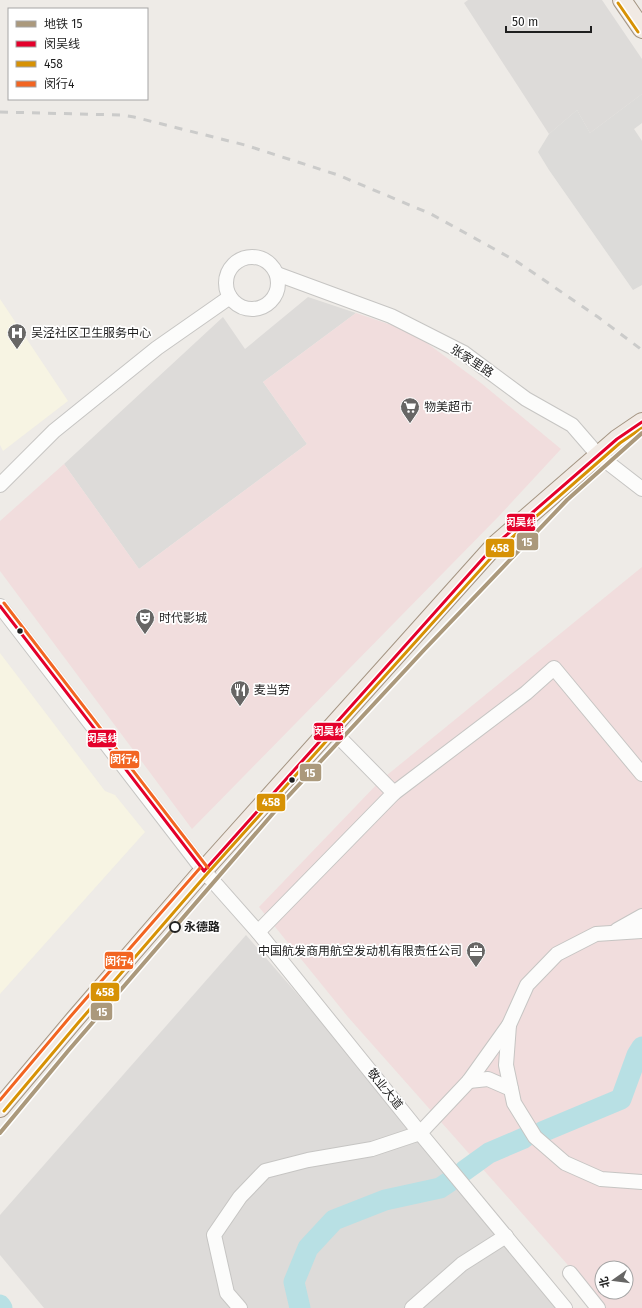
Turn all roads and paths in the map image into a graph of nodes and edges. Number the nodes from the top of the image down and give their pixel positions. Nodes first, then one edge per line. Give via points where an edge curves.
1 (622, 0) edge
2 (642, 29) edge
3 (277, 274) junction
4 (230, 298) junction
5 (642, 422) edge
6 (598, 455) junction
7 (0, 485) edge
8 (642, 489) edge
9 (0, 606) edge
10 (331, 729) junction
11 (642, 774) edge
12 (394, 793) junction
13 (204, 871) junction
14 (642, 916) edge
15 (642, 930) edge
16 (258, 932) junction
17 (612, 933) junction
18 (509, 1025) junction
19 (469, 1081) junction
20 (511, 1089) junction
21 (0, 1108) edge
22 (420, 1132) junction
23 (642, 1182) edge
24 (506, 1236) junction
25 (570, 1273) dead end
26 (240, 1308) edge
27 (412, 1308) edge
28 (565, 1308) edge
29 (598, 1308) edge

1 - 2 main road
3 - 4 street via 278,283 273,299 263,306 243,308
3 - 4 street via 272,266 262,259 248,256 240,259 233,264 227,276 226,289
3 - 6 street, 张家里路 via 391,316 464,353 526,399 572,425
4 - 7 street via 157,348 54,431
5 - 6 main road via 617,438
6 - 8 street, 张家里路
6 - 10 main road via 495,545
9 - 13 street
10 - 12 street
10 - 13 main road
11 - 12 street via 554,668 526,693
12 - 16 street
13 - 16 street, 敬业大道
13 - 21 main road
14 - 17 street
15 - 17 street
16 - 22 street, 敬业大道
17 - 18 street via 596,934 557,954 527,985
18 - 19 street
18 - 20 street via 506,1065
19 - 20 street via 488,1078
19 - 22 street
20 - 23 street via 514,1104 535,1137 564,1164 601,1179
22 - 24 street, 敬业大道
22 - 26 street via 372,1148 265,1171 240,1197 214,1235 227,1293
24 - 27 street via 462,1264
24 - 28 street, 敬业大道
25 - 29 street

